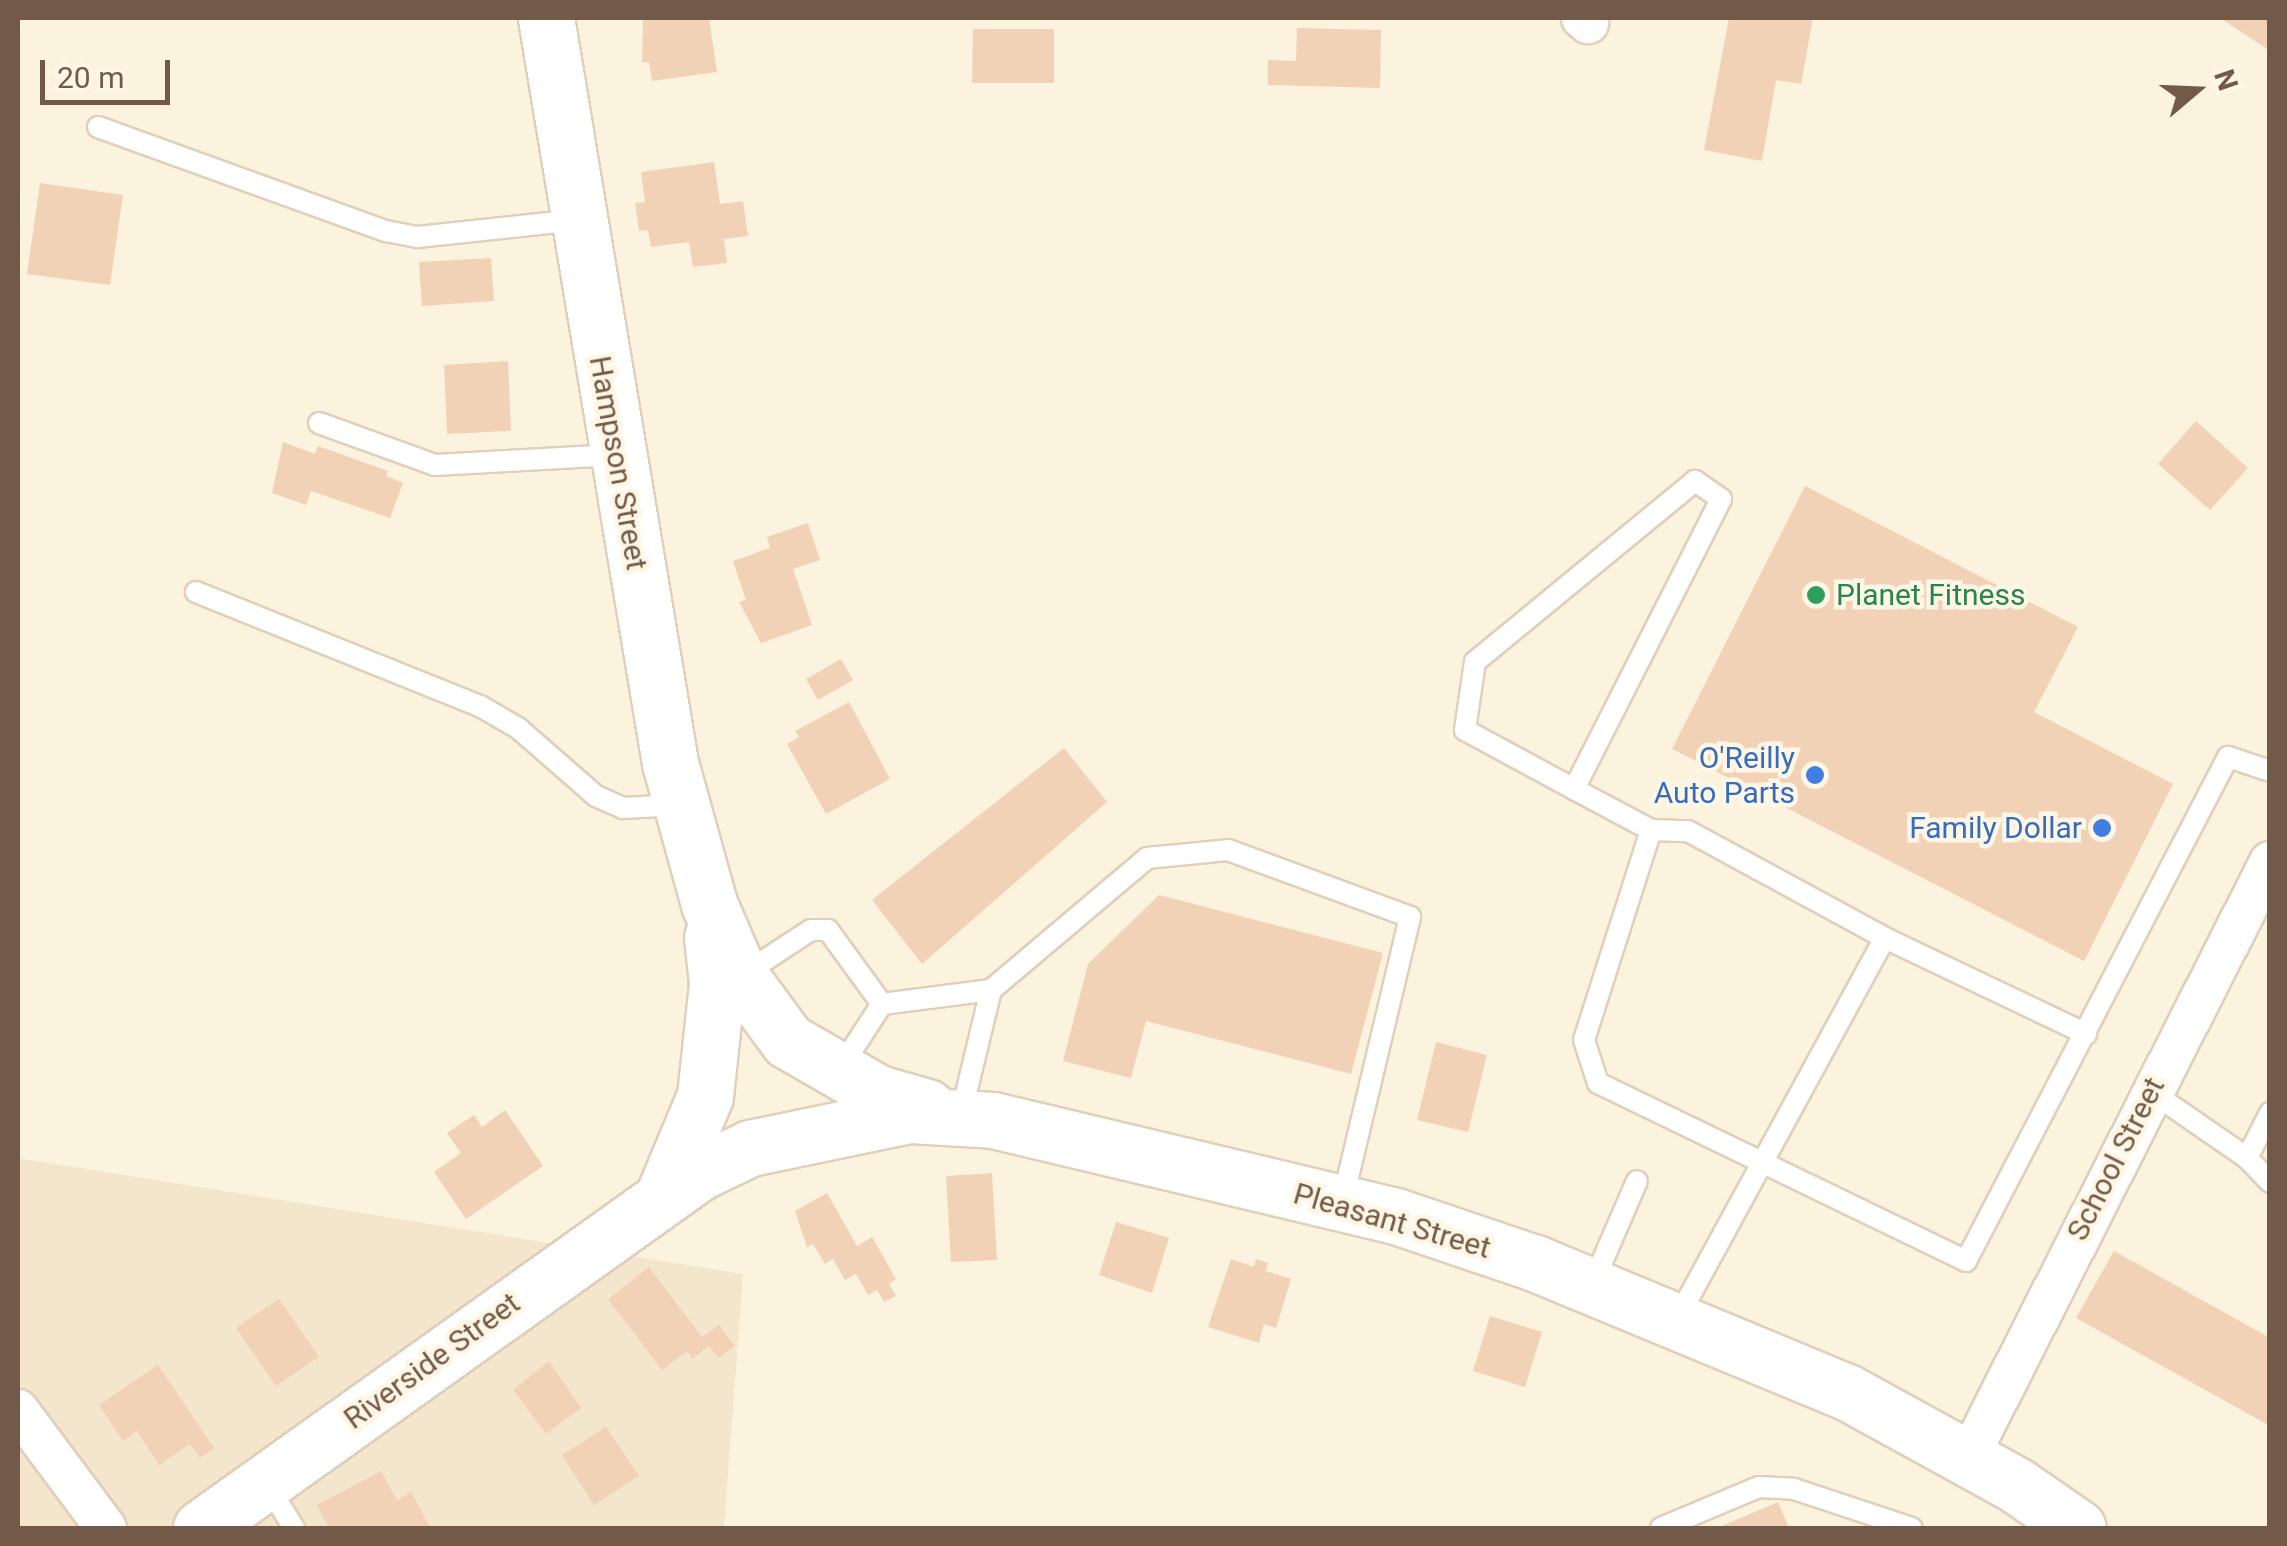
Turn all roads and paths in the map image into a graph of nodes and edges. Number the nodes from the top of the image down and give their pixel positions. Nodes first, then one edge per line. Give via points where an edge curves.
1 (546, 18) edge
2 (98, 127) dead end
3 (576, 220) junction
4 (319, 424) dead end
5 (617, 455) junction
6 (196, 592) dead end
7 (2270, 771) edge
8 (1574, 788) junction
9 (680, 805) junction
10 (1651, 830) junction
11 (2270, 862) edge
12 (709, 904) junction
13 (1885, 938) junction
14 (740, 976) junction
15 (991, 990) junction
16 (882, 1004) junction
17 (2086, 1034) junction
18 (836, 1073) junction
19 (2150, 1091) junction
20 (2270, 1113) edge
21 (961, 1116) junction
22 (2247, 1158) junction
23 (1762, 1164) junction
24 (1637, 1181) dead end
25 (2270, 1182) edge
26 (664, 1194) junction
27 (1342, 1203) junction
28 (1592, 1285) junction
29 (1677, 1319) junction
30 (18, 1410) edge
31 (1968, 1458) junction
32 (266, 1482) junction
33 (106, 1528) edge
34 (201, 1528) edge
35 (294, 1528) edge
36 (1661, 1528) edge
37 (1912, 1528) edge
38 (2078, 1528) edge

1 - 3 main road, Hampson Street
2 - 3 lane via 386,231 418,237
3 - 5 main road, Hampson Street
4 - 5 lane via 435,465
5 - 9 main road, Hampson Street
6 - 9 lane via 480,706 518,728 596,796 623,808
7 - 17 lane via 2228,757
8 - 8 lane via 1465,730 1475,662 1694,480 1722,499
8 - 10 lane
9 - 12 main road, Hampson Street
10 - 13 lane via 1688,831
10 - 23 lane via 1584,1040 1593,1069 1598,1083
11 - 19 street, School Street
12 - 14 main road, Hampson Street
12 - 26 main road, Hampson Street via 717,983 705,1096
13 - 17 lane
13 - 23 lane
14 - 16 lane via 811,930 828,930
14 - 18 main road, Hampson Street via 788,1041
15 - 16 lane
15 - 21 lane
15 - 27 lane via 1147,858 1228,850 1410,917
16 - 18 lane
17 - 23 lane via 1966,1260
18 - 21 main road, Hampson Street via 878,1093
19 - 22 lane
19 - 31 street, School Street
20 - 22 lane
21 - 26 main road, Pleasant Street via 866,1120 803,1134 750,1148
21 - 27 main road, Pleasant Street
22 - 25 lane
23 - 29 lane
24 - 28 lane
26 - 32 main road, Riverside Street
27 - 28 main road, Pleasant Street
28 - 29 main road, Pleasant Street
29 - 31 main road, Pleasant Street via 1847,1392
30 - 33 street
31 - 38 main road, Pleasant Street
32 - 34 main road, Riverside Street
32 - 35 lane
36 - 37 lane via 1759,1487 1794,1489

